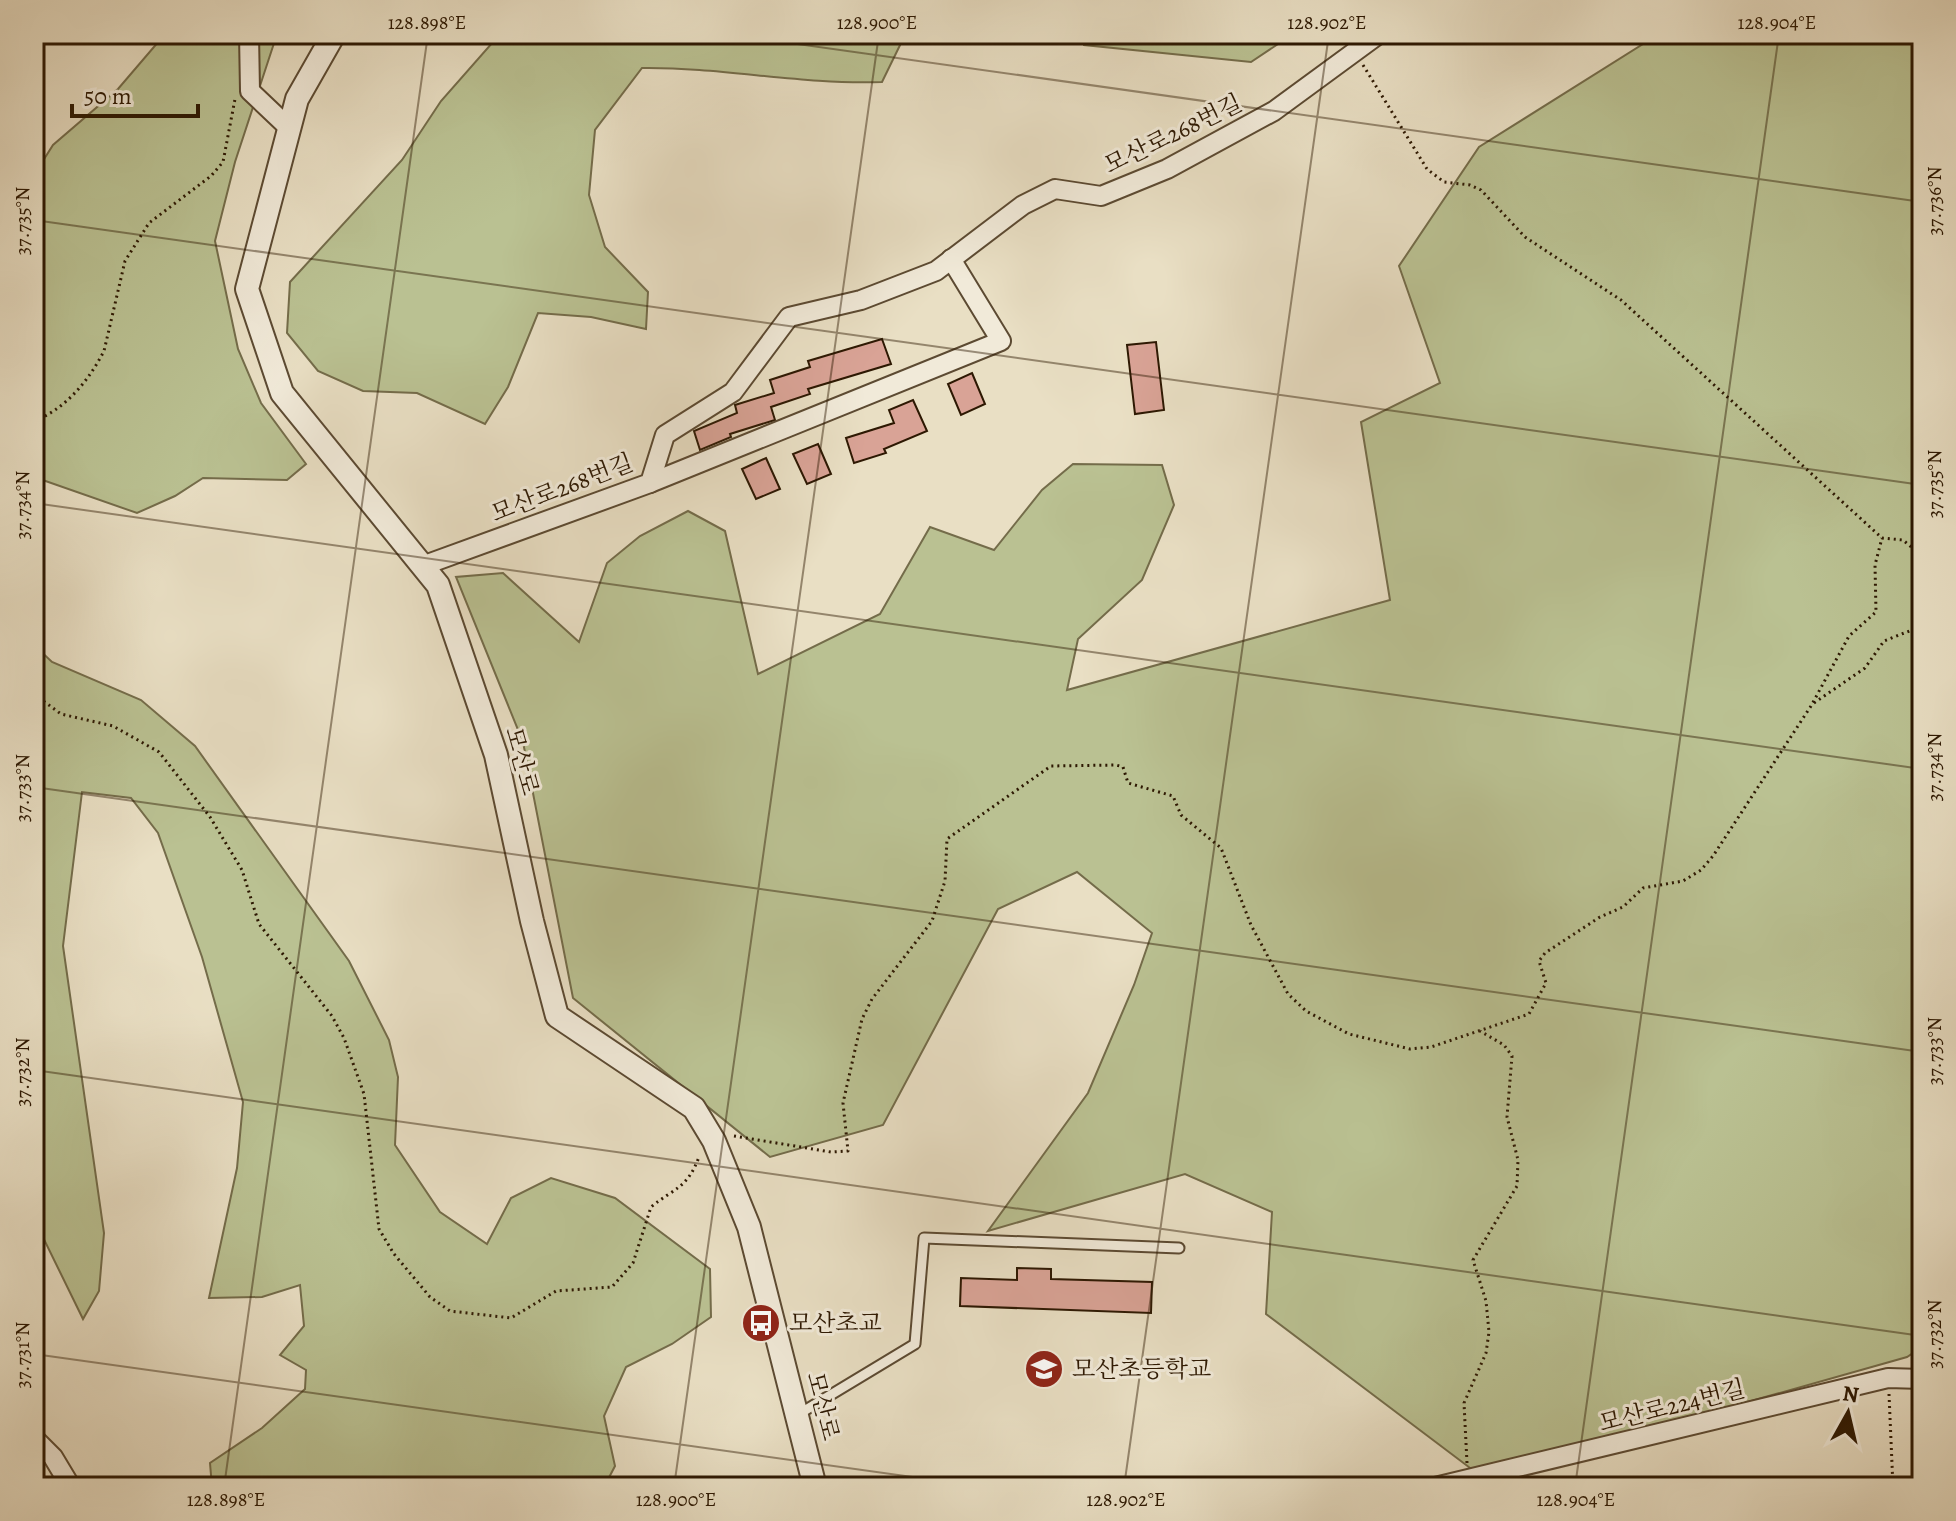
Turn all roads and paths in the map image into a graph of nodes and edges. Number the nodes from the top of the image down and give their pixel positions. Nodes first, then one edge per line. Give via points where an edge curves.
1 (249, 34) edge
2 (334, 34) edge
3 (1379, 34) edge
4 (1355, 52) junction
5 (235, 89) dead end
6 (289, 128) junction
7 (951, 259) junction
8 (34, 421) edge
9 (650, 483) junction
10 (1882, 538) junction
11 (1922, 556) edge
12 (422, 566) junction
13 (1922, 626) edge
14 (34, 694) edge
15 (1811, 706) junction
16 (1480, 1031) junction
17 (714, 1141) junction
18 (1179, 1248) dead end
19 (1888, 1378) junction
20 (1922, 1379) edge
21 (799, 1414) junction
22 (34, 1438) edge
23 (1466, 1481) junction
24 (71, 1487) edge
25 (815, 1487) edge
26 (1435, 1487) edge
27 (1893, 1487) edge

1 - 6 street via 250,91
2 - 6 street, 모산로 via 297,99
3 - 4 street, 모산로268번길
4 - 7 street, 모산로268번길 via 1274,111 1167,169 1101,196 1055,189 1023,205
4 - 10 path via 1427,169 1444,182 1481,190 1525,237 1621,300
5 - 8 path via 223,162 142,232 120,275 98,364 71,400
6 - 12 street, 모산로 via 247,289 282,393
7 - 9 street, 모산로268번길 via 936,271 861,300 789,317 733,392 665,435
7 - 9 street via 1001,341
9 - 12 street, 모산로268번길
10 - 11 path via 1903,540
10 - 15 path via 1875,565 1876,612 1849,636
12 - 17 street, 모산로 via 438,585 496,755 557,1016 694,1108
13 - 15 path via 1884,641 1865,668
14 - 17 path via 61,714 113,726 159,752 210,817 242,870 259,924 338,1025 364,1094 379,1229 440,1307 511,1318 556,1291 612,1287 633,1263 651,1207 683,1185 700,1153
15 - 16 path via 1701,870 1683,881 1643,888 1623,907 1545,953 1539,961 1546,983 1534,1010
16 - 17 path via 1410,1049 1349,1034 1306,1011 1288,994 1251,925 1221,848 1181,815 1173,796 1128,783 1123,767 1062,764 1035,774 947,839 945,881 932,921 862,1019 843,1103 848,1151 726,1135
16 - 23 path via 1512,1056 1507,1117 1519,1173 1513,1196 1473,1260 1489,1332 1486,1353 1464,1403
17 - 21 street, 모산로 via 749,1227
18 - 21 lane via 924,1238 915,1344
19 - 20 street, 모산로224번길
19 - 23 street, 모산로224번길
19 - 27 path
21 - 25 street, 모산로
22 - 24 street
23 - 26 street, 모산로224번길

